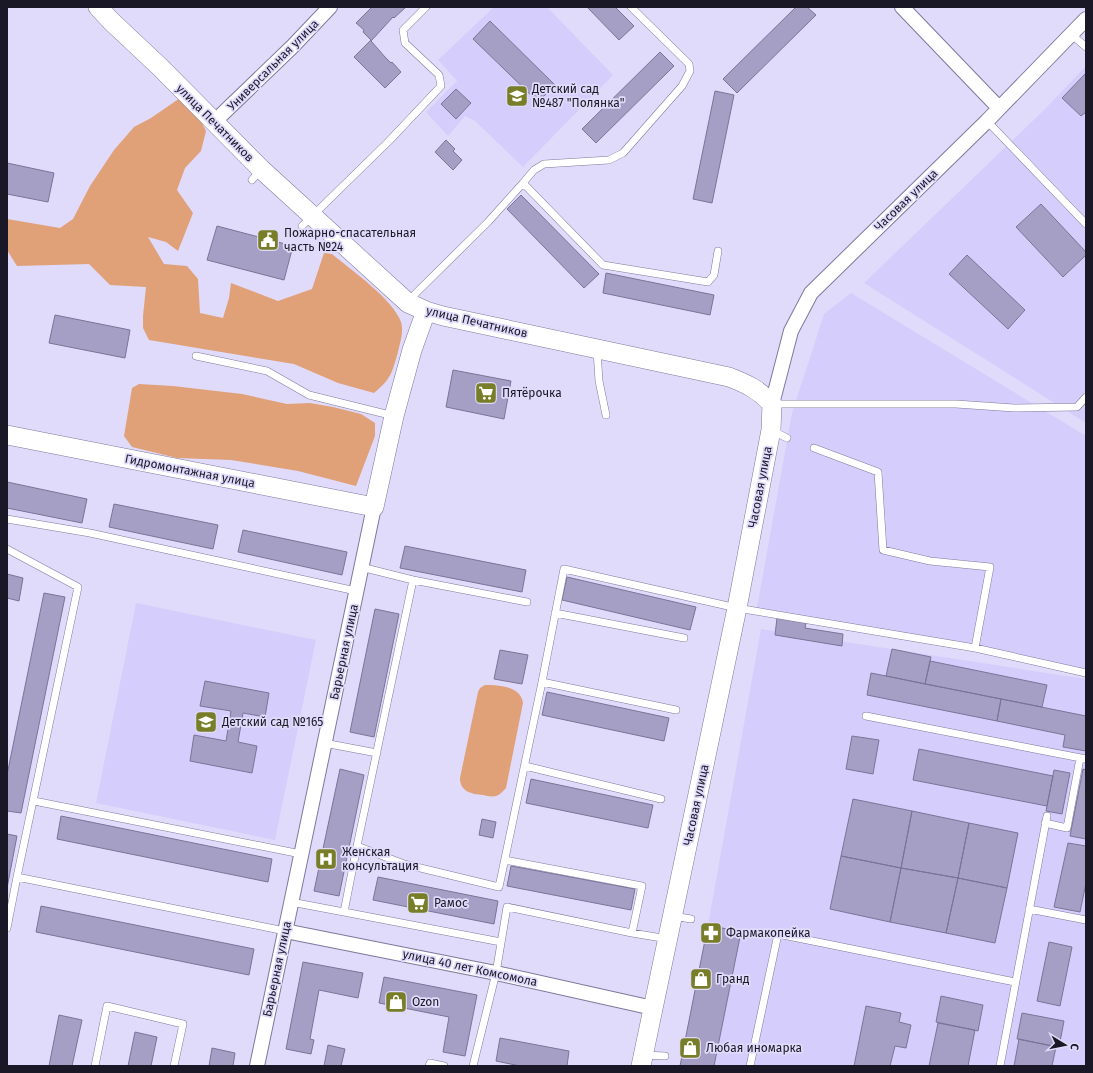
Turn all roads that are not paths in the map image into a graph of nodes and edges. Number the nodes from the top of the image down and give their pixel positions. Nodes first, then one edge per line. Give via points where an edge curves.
1 (98, 7) edge
2 (330, 7) edge
3 (426, 7) edge
4 (631, 7) edge
5 (902, 7) edge
6 (1086, 19) edge
7 (1071, 34) junction
8 (1086, 47) edge
9 (999, 108) junction
10 (987, 121) junction
11 (214, 122) junction
12 (523, 183) junction
13 (307, 221) junction
14 (1086, 224) edge
15 (718, 251) dead end
16 (408, 303) junction
17 (426, 312) junction
18 (597, 349) junction
19 (196, 356) dead end
20 (1086, 397) edge
21 (772, 404) junction
22 (606, 415) dead end
23 (394, 416) junction
24 (7, 435) edge
25 (814, 448) dead end
26 (374, 506) junction
27 (7, 519) edge
28 (7, 549) edge
29 (361, 566) junction
30 (413, 580) junction
31 (356, 591) junction
32 (527, 602) dead end
33 (737, 608) junction
34 (555, 613) junction
35 (684, 638) dead end
36 (975, 648) junction
37 (1086, 673) edge
38 (542, 682) junction
39 (676, 710) dead end
40 (866, 716) dead end
41 (324, 743) junction
42 (377, 753) junction
43 (1083, 759) edge
44 (525, 766) junction
45 (661, 799) dead end
46 (34, 801) junction
47 (357, 846) junction
48 (301, 854) junction
49 (505, 860) junction
50 (17, 877) junction
51 (291, 902) junction
52 (1029, 908) junction
53 (344, 912) junction
54 (673, 916) junction
55 (692, 919) dead end
56 (1086, 920) edge
57 (7, 928) edge
58 (285, 931) junction
59 (632, 933) junction
60 (668, 939) junction
61 (501, 942) junction
62 (496, 973) junction
63 (1015, 982) junction
64 (653, 1008) junction
65 (665, 1056) dead end
66 (642, 1060) edge
67 (95, 1066) edge
68 (174, 1066) edge
69 (257, 1066) edge
70 (429, 1066) edge
71 (444, 1066) edge
72 (473, 1066) edge
73 (750, 1066) edge
74 (1000, 1066) edge

1 - 11 main road, улица Печатников
2 - 11 street, Универсальная улица
3 - 13 lane via 403,30 405,43 439,75 441,86
4 - 12 lane via 688,64 690,71 682,86 623,153 609,160 544,164 534,170
5 - 9 street
6 - 7 street, Часовая улица
7 - 8 lane
7 - 9 street, Часовая улица
9 - 10 street, Часовая улица
10 - 14 lane
10 - 21 street, Часовая улица via 811,293 791,332
11 - 13 main road, улица Печатников via 257,174
12 - 15 lane via 603,265 708,282 714,275
12 - 16 lane
13 - 16 main road, улица Печатников
16 - 17 main road, улица Печатников
17 - 18 main road, улица Печатников
17 - 23 main road, Барьерная улица via 412,350
18 - 21 main road, улица Печатников via 728,376 750,385
18 - 22 lane via 599,381
19 - 23 lane via 267,371 309,395
20 - 21 lane via 1077,407
21 - 33 main road, Часовая улица via 779,434
23 - 26 main road, Барьерная улица
24 - 26 main road, Гидромонтажная улица
25 - 36 lane via 878,472 883,550 930,561 990,567
26 - 29 street, Барьерная улица
27 - 31 lane via 90,533
28 - 46 lane via 78,587
29 - 30 lane
29 - 31 street, Барьерная улица
30 - 32 lane
30 - 42 lane
31 - 41 street, Барьерная улица
33 - 34 lane via 564,569
33 - 36 lane
33 - 54 main road, Часовая улица
34 - 35 lane
34 - 38 lane
36 - 37 lane
38 - 39 lane
38 - 44 lane
40 - 43 lane
41 - 42 lane
41 - 48 street, Барьерная улица
42 - 47 lane
43 - 52 lane via 1067,828 1046,820
44 - 45 lane
44 - 49 lane
46 - 48 lane
46 - 50 lane
47 - 49 lane via 404,864 499,887
47 - 53 lane
48 - 51 street, Барьерная улица
49 - 59 lane via 642,886
50 - 57 lane
50 - 58 lane
51 - 53 lane
51 - 58 street, Барьерная улица
52 - 56 lane
52 - 63 lane
53 - 61 lane
54 - 55 lane
54 - 60 main road, Часовая улица
58 - 62 street, улица 40 лет Комсомола
58 - 69 street, Барьерная улица
59 - 60 lane
59 - 61 lane via 507,907
60 - 64 main road, Часовая улица
61 - 62 lane
62 - 64 street, улица 40 лет Комсомола
62 - 72 lane
63 - 73 lane via 778,934
63 - 74 lane
64 - 66 main road, Часовая улица
65 - 66 lane
67 - 68 lane via 107,1006 183,1024
70 - 71 lane via 430,1063

